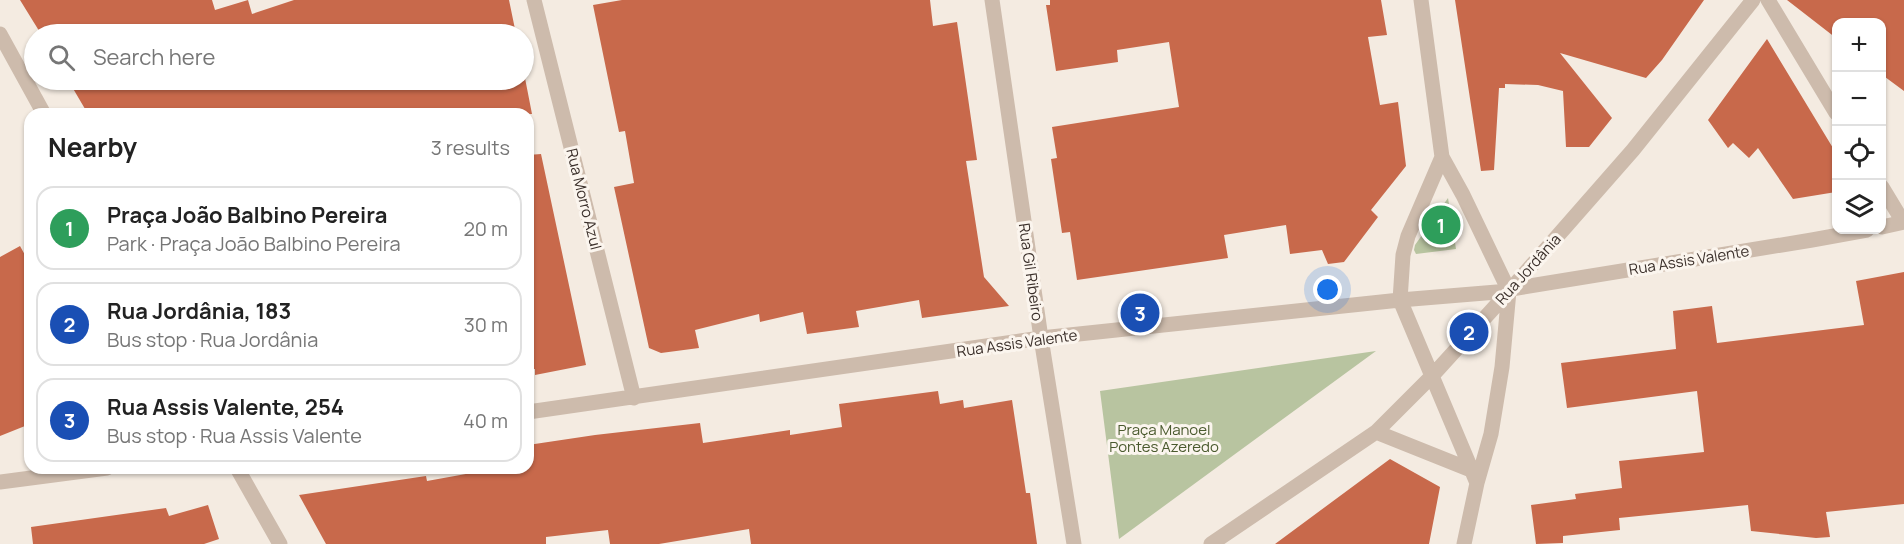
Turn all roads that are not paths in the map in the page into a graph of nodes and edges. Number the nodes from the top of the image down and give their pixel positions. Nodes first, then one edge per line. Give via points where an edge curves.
1 (534, 0) edge
2 (992, 0) edge
3 (1421, 0) edge
4 (1753, 0) edge
5 (1768, 0) edge
6 (0, 34) edge
7 (24, 78) edge
8 (31, 90) edge
9 (1832, 106) edge
10 (41, 108) edge
11 (1442, 157) junction
12 (1886, 195) edge
13 (1904, 222) edge
14 (1886, 226) edge
15 (1845, 234) edge
16 (1510, 290) junction
17 (1400, 300) junction
18 (1041, 338) junction
19 (1432, 376) junction
20 (634, 398) junction
21 (534, 411) edge
22 (1376, 432) junction
23 (61, 474) edge
24 (240, 474) edge
25 (1474, 477) junction
26 (0, 482) edge
27 (280, 544) edge
28 (1074, 544) edge
29 (1211, 544) edge
30 (1464, 544) edge

1 - 20 street, Rua Morro Azul
2 - 18 street, Rua Gil Ribeiro
3 - 11 street
4 - 16 street, Rua Jordânia via 1633,150
5 - 9 street
6 - 7 street
8 - 10 street
11 - 16 street
11 - 17 street via 1403,255
12 - 13 street
13 - 14 street
15 - 16 street, Rua Assis Valente
16 - 17 street, Rua Assis Valente
16 - 19 street, Rua Jordânia
16 - 25 street via 1491,434
17 - 18 street, Rua Assis Valente
17 - 19 street
18 - 20 street, Rua Assis Valente
18 - 28 street, Rua Gil Ribeiro
19 - 22 street, Rua Jordânia
19 - 25 street
20 - 21 street, Rua Assis Valente
22 - 25 street
22 - 29 street, Rua Jordânia
23 - 26 street
24 - 27 street
25 - 30 street

